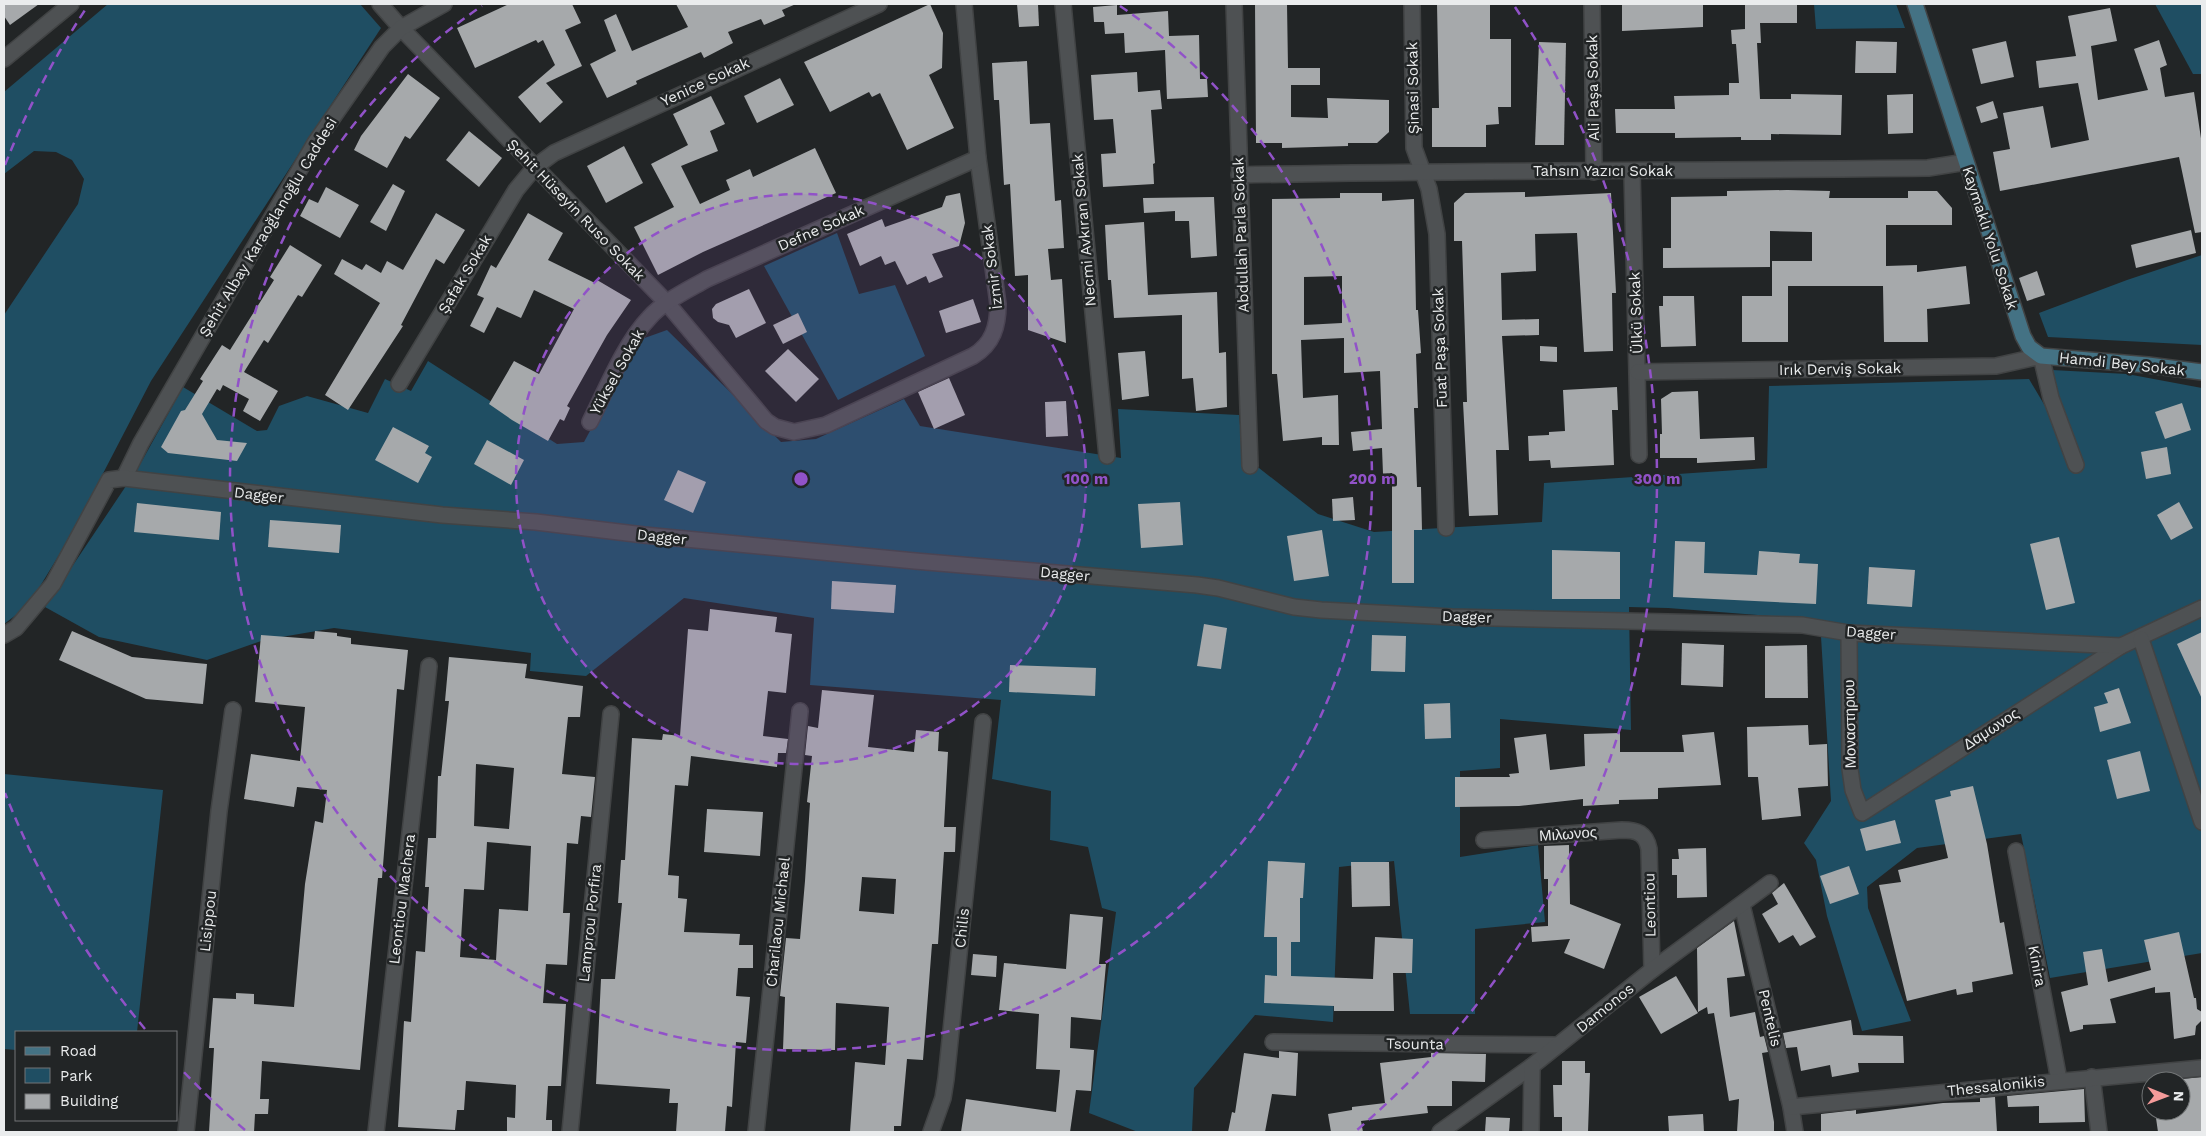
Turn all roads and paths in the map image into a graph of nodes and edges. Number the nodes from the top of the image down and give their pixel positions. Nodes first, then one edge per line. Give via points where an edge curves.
1 (71, 4) edge
2 (380, 4) edge
3 (444, 4) edge
4 (879, 4) edge
5 (964, 4) edge
6 (1063, 4) edge
7 (1234, 4) edge
8 (1412, 4) edge
9 (1592, 4) edge
10 (1915, 4) edge
11 (401, 28) junction
12 (4, 59) edge
13 (978, 158) junction
14 (1966, 162) junction
15 (535, 167) junction
16 (1421, 171) junction
17 (1594, 172) junction
18 (1632, 172) junction
19 (1239, 175) junction
20 (667, 303) junction
21 (2041, 356) junction
22 (1638, 372) junction
23 (2202, 372) edge
24 (399, 384) dead end
25 (590, 422) dead end
26 (766, 422) joint
27 (1639, 455) dead end
28 (1106, 456) dead end
29 (2076, 465) dead end
30 (1250, 466) dead end
31 (124, 478) junction
32 (1446, 528) dead end
33 (2202, 608) edge
34 (1849, 633) junction
35 (4, 635) edge
36 (2142, 639) junction
37 (2121, 646) junction
38 (429, 666) dead end
39 (233, 710) dead end
40 (800, 711) dead end
41 (611, 714) dead end
42 (984, 722) dead end
43 (1862, 813) joint
44 (2202, 822) edge
45 (1484, 840) dead end
46 (1647, 840) joint
47 (2016, 851) dead end
48 (1770, 884) dead end
49 (1742, 905) junction
50 (1652, 970) junction
51 (1273, 1042) dead end
52 (1558, 1045) junction
53 (1532, 1066) junction
54 (2202, 1068) edge
55 (2092, 1077) junction
56 (2059, 1080) junction
57 (1791, 1107) junction
58 (186, 1132) edge
59 (376, 1132) edge
60 (570, 1132) edge
61 (756, 1132) edge
62 (931, 1132) edge
63 (1440, 1132) edge
64 (1531, 1132) edge
65 (1795, 1132) edge
66 (2099, 1132) edge

1 - 12 street
2 - 11 street, Şehit Hüseyin Ruso Sokak
3 - 11 street, Şehit Albay Karaoğlanoğlu Caddesi
4 - 15 street, Yenice Sokak via 554,153
5 - 13 street, İzmir Sokak
6 - 28 street, Necmi Avkıran Sokak
7 - 19 street, Abdullah Parla Sokak
8 - 16 street, Şinasi Sokak via 1412,117 1414,148
9 - 17 street, Ali Paşa Sokak
10 - 14 street, Kaymaklı Yolu Sokak
11 - 15 street, Şehit Hüseyin Ruso Sokak
11 - 31 street, Şehit Albay Karaoğlanoğlu Caddesi via 382,47 315,143 241,267
13 - 20 street, Defne Sokak via 707,278
13 - 26 street, İzmir Sokak via 998,304 996,327 984,349 826,425 794,432
14 - 18 street, Tahsın Yazıcı Sokak via 1928,168
14 - 21 street, Kaymaklı Yolu Sokak via 2023,336 2029,347
15 - 20 street, Şehit Hüseyin Ruso Sokak
15 - 24 street, Şafak Sokak via 516,190
16 - 17 street, Tahsın Yazıcı Sokak
16 - 19 street, Tahsın Yazıcı Sokak
16 - 32 street, Fuat Paşa Sokak via 1434,206 1437,234
17 - 18 street, Tahsın Yazıcı Sokak
18 - 22 street, Ülkü Sokak
19 - 30 street, Abdullah Parla Sokak
20 - 25 street, Yüksel Sokak via 650,316 637,333
20 - 26 street, Şehit Hüseyin Ruso Sokak
21 - 22 street, Irık Derviş Sokak via 1996,366
21 - 23 street, Hamdi Bey Sokak
21 - 29 street, Kaymaklı Yolu Sokak via 2051,398
22 - 27 street, Ülkü Sokak
31 - 34 street, Dagger via 442,515 1197,585 1321,610 1452,617 1802,625
31 - 35 street via 110,480 53,584 16,628
33 - 36 street, Dagger
34 - 37 street, Dagger
34 - 43 street, Μοναστηριου via 1850,769 1853,790
36 - 37 street, Dagger
36 - 44 street
37 - 43 street, Δαμωνος
38 - 59 street, Leontiou Machera
39 - 58 street, Lisippou via 219,811
40 - 61 street, Charilaou Michael
41 - 60 street, Lamprou Porfira
42 - 62 street, Chilis via 946,1079
45 - 46 street, Μιλωνος via 1630,830 1643,834
46 - 50 street, Leontiou
47 - 56 street, Kinira
48 - 49 street, Damonos
49 - 50 street, Damonos
49 - 57 street, Pentelis
50 - 52 street, Damonos
51 - 52 street, Tsounta
52 - 53 street, Damonos
53 - 63 street, Damonos
53 - 64 street
54 - 55 street, Thessalonikis
55 - 56 street, Thessalonikis
55 - 66 street
56 - 57 street, Thessalonikis
57 - 65 street, Pentelis

